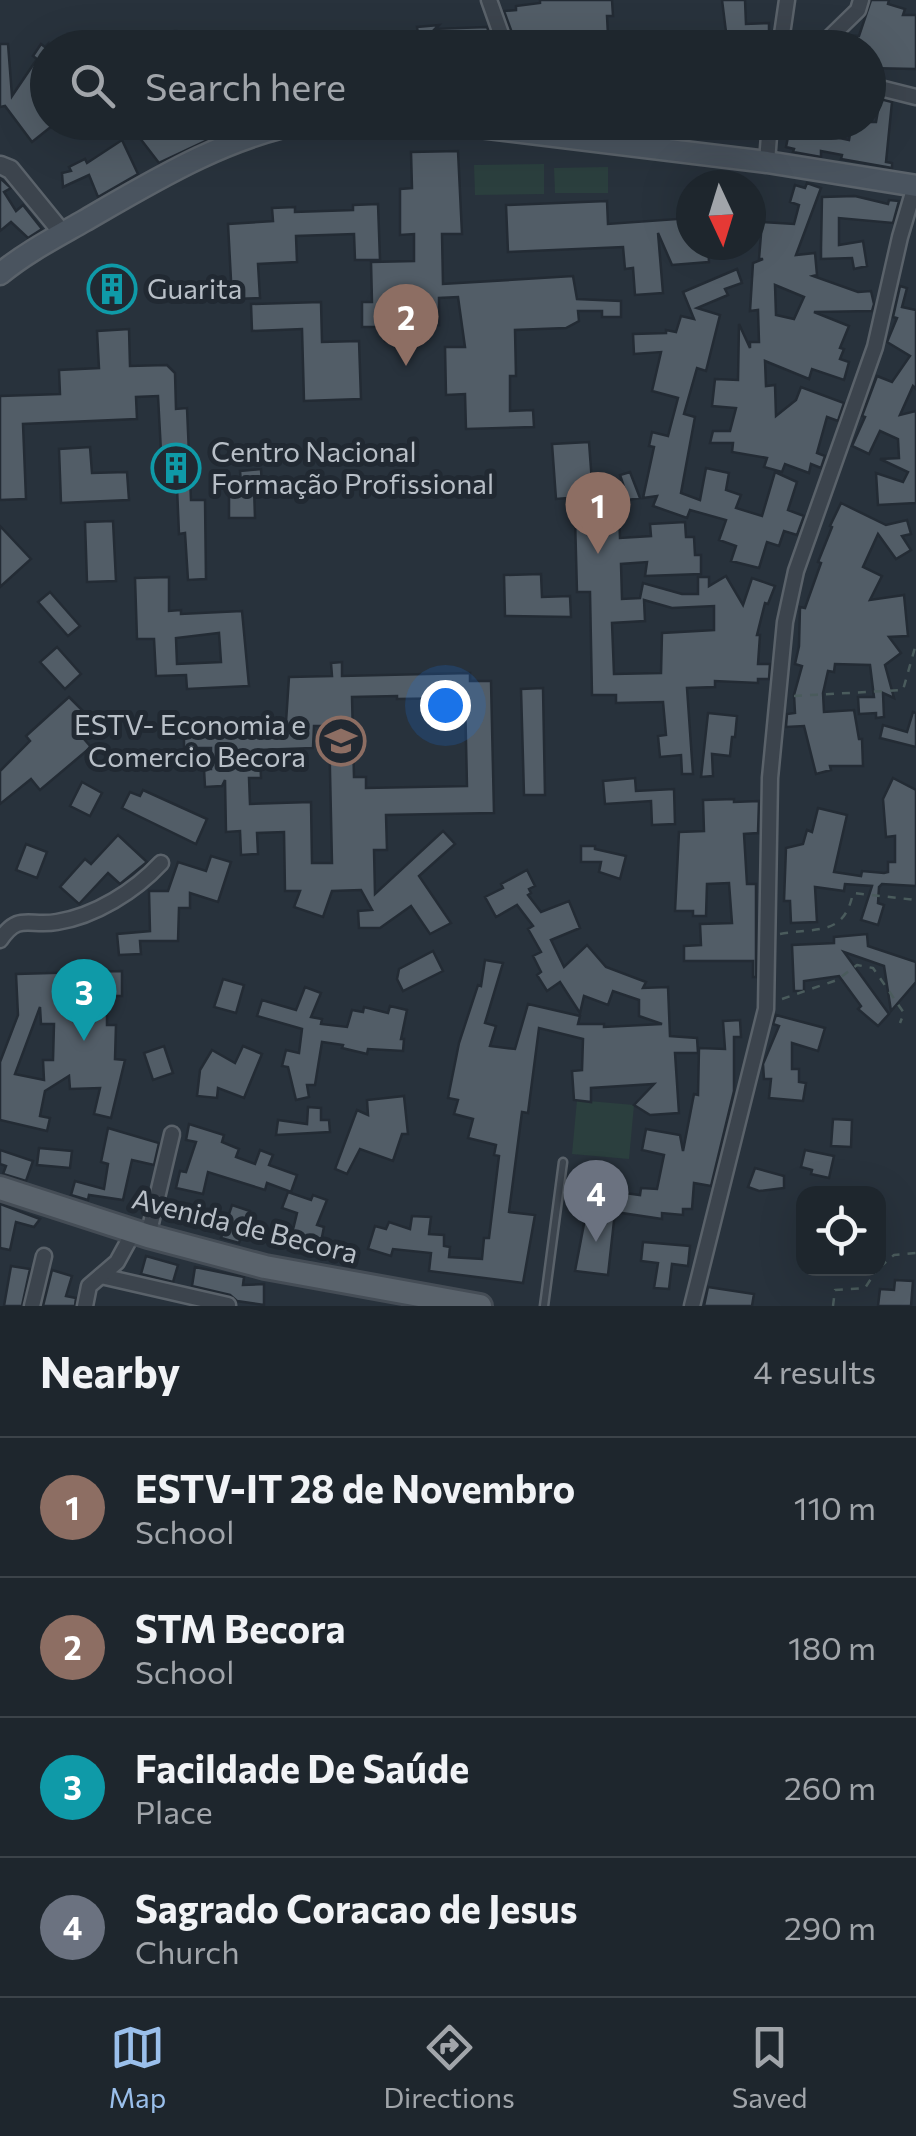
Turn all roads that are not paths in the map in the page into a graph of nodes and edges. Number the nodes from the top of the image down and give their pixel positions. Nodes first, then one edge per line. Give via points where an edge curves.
1 (490, 0) edge
2 (788, 0) edge
3 (861, 0) edge
4 (497, 30) edge
5 (783, 30) edge
6 (837, 30) edge
7 (886, 90) edge
8 (916, 97) edge
9 (243, 140) edge
10 (613, 140) edge
11 (768, 140) edge
12 (0, 148) edge
13 (766, 162) junction
14 (0, 165) edge
15 (916, 186) edge
16 (0, 274) edge
17 (161, 863) dead end
18 (0, 940) edge
19 (172, 1134) dead end
20 (563, 1162) dead end
21 (0, 1188) edge
22 (141, 1234) junction
23 (44, 1256) dead end
24 (101, 1276) junction
25 (404, 1300) edge
26 (228, 1305) edge
27 (32, 1306) edge
28 (85, 1306) edge
29 (480, 1306) edge
30 (544, 1306) edge
31 (692, 1306) edge

1 - 4 street
2 - 5 street
3 - 6 street
7 - 8 street
9 - 16 street via 131,194
10 - 13 street
11 - 13 street
12 - 14 street
13 - 15 street
14 - 14 street via 12,168 61,234 10,170
15 - 31 street via 875,347 796,570 785,622 770,778 766,1004
17 - 18 street via 140,886 92,910 56,922 21,921
19 - 22 street
20 - 30 lane
21 - 22 main road, Avenida de Becora
22 - 24 street
22 - 25 main road, Avenida de Becora
23 - 27 street
24 - 26 street
24 - 28 street via 89,1286
25 - 29 main road, Avenida de Becora

